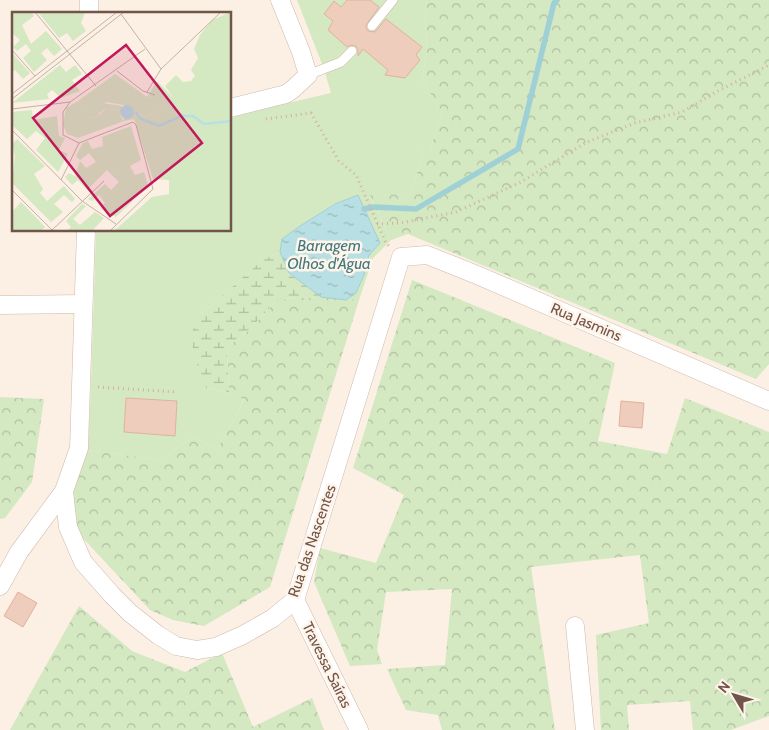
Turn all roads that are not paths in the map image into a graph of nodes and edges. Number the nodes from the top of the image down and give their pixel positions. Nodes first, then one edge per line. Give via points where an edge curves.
1 (280, 0) edge
2 (393, 0) edge
3 (372, 26) dead end
4 (352, 51) dead end
5 (308, 75) junction
6 (231, 108) edge
7 (86, 231) edge
8 (402, 257) joint
9 (84, 304) junction
10 (0, 305) edge
11 (769, 401) edge
12 (64, 491) junction
13 (0, 586) edge
14 (294, 600) junction
15 (574, 626) dead end
16 (359, 730) edge
17 (585, 730) edge

1 - 5 street
2 - 3 lane
4 - 5 lane via 341,62
5 - 6 street via 286,94
7 - 9 street, Rua das Nascentes
8 - 11 street, Rua Jasmins via 427,255
8 - 14 street, Rua das Nascentes
9 - 10 street
9 - 12 street, Rua das Nascentes via 79,448
12 - 13 street via 19,552
12 - 14 street, Rua das Nascentes via 68,527 82,562 130,613 176,646 197,650 216,647 273,618
14 - 16 street, Travessa Saíras
15 - 17 street

